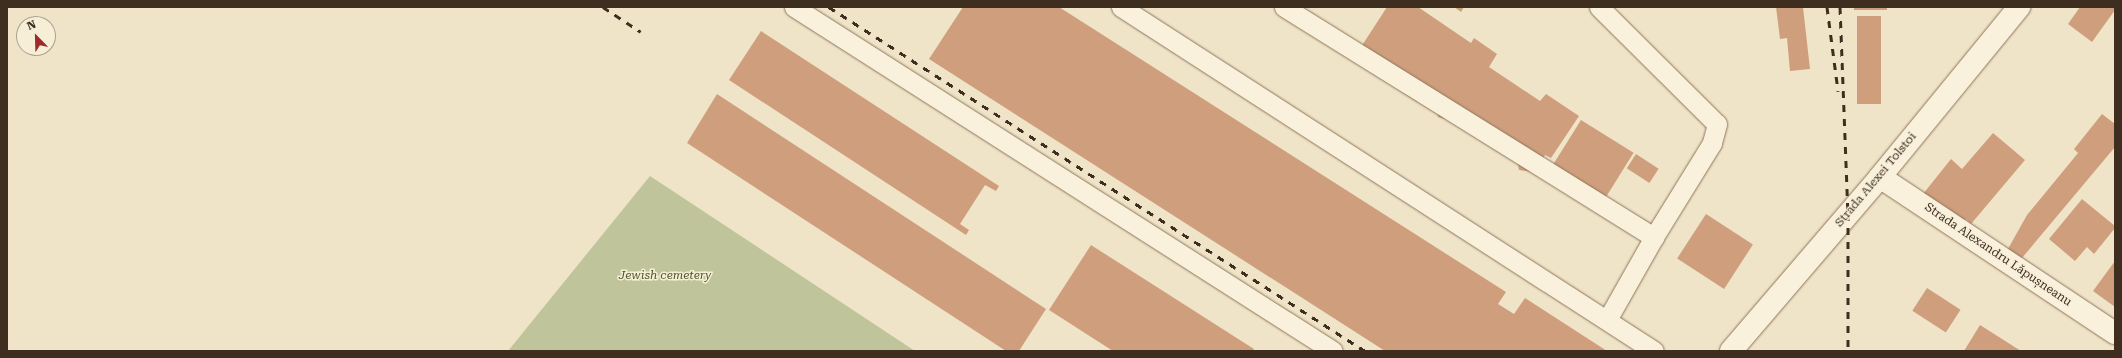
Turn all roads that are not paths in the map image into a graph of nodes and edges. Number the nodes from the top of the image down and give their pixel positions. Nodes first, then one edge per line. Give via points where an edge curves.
1 (794, 7) edge
2 (1121, 7) edge
3 (1284, 7) edge
4 (1599, 7) edge
5 (2019, 7) edge
6 (1880, 176) junction
7 (1654, 237) junction
8 (1606, 320) junction
9 (2115, 333) edge
10 (1333, 351) edge
11 (1654, 351) edge
12 (1731, 351) edge

1 - 10 lane
2 - 8 lane
3 - 7 lane
4 - 7 lane via 1717,124 1712,143
5 - 6 main road, Strada Alexei Tolstoi
6 - 9 main road, Strada Alexandru Lăpușneanu
6 - 12 main road, Strada Alexei Tolstoi
7 - 8 lane
8 - 11 lane

